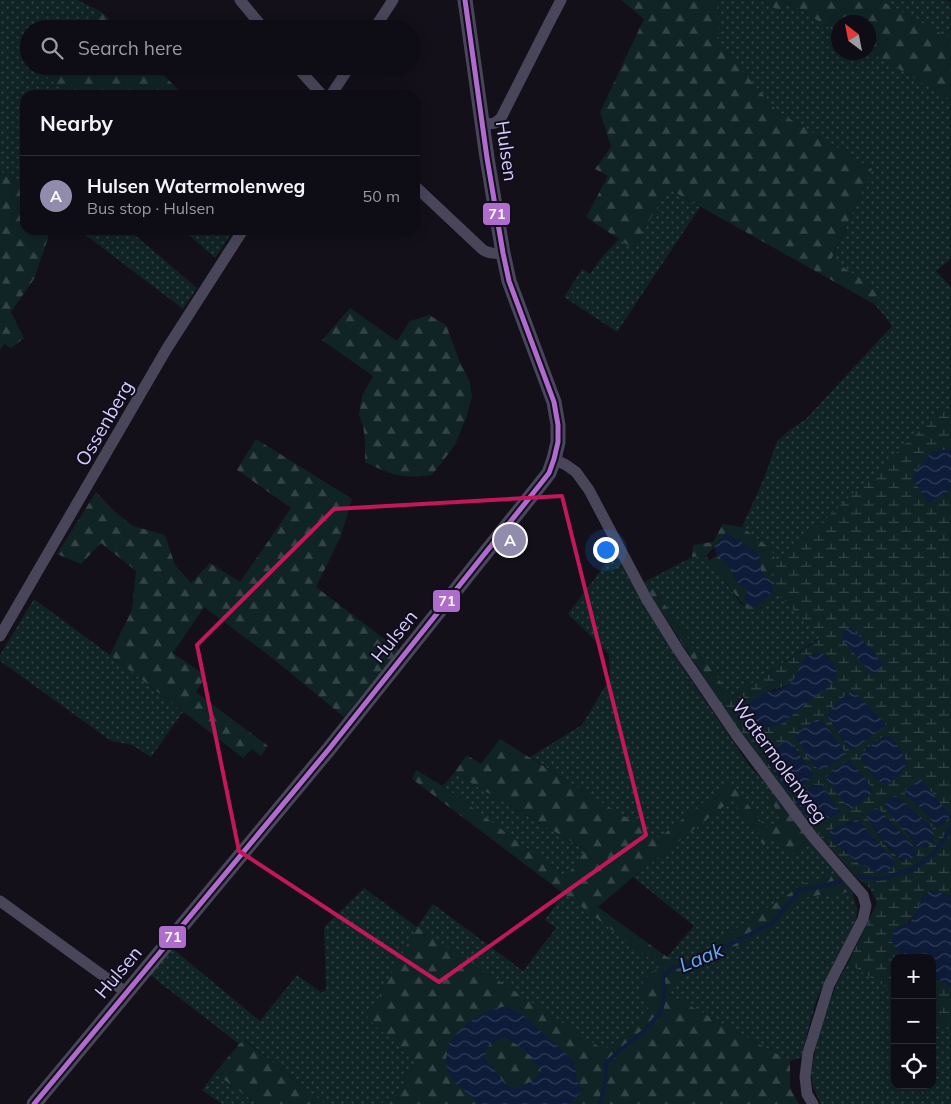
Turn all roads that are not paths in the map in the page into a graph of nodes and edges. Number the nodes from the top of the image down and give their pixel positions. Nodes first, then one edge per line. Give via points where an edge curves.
1 (240, 0) edge
2 (393, 0) edge
3 (465, 0) edge
4 (562, 0) edge
5 (257, 20) edge
6 (380, 20) edge
7 (304, 75) edge
8 (344, 75) edge
9 (318, 90) edge
10 (334, 90) edge
11 (483, 125) junction
12 (420, 191) edge
13 (240, 235) edge
14 (503, 253) junction
15 (554, 460) junction
16 (0, 636) edge
17 (0, 901) edge
18 (127, 993) junction
19 (34, 1104) edge
20 (812, 1104) edge

1 - 5 street
2 - 6 street
3 - 11 street, Hulsen
4 - 11 street via 501,118
7 - 9 street
8 - 10 street
11 - 14 street, Hulsen
12 - 14 street via 485,252
13 - 16 street, Ossenberg via 166,350
14 - 15 street, Hulsen via 554,402 558,424
15 - 18 street, Hulsen via 549,473 342,734
15 - 20 street, Watermolenweg via 576,472 589,490 646,598 677,648 737,736 812,836 863,895 866,906 863,919 829,985 808,1053 805,1078
17 - 18 street
18 - 19 street, Hulsen

